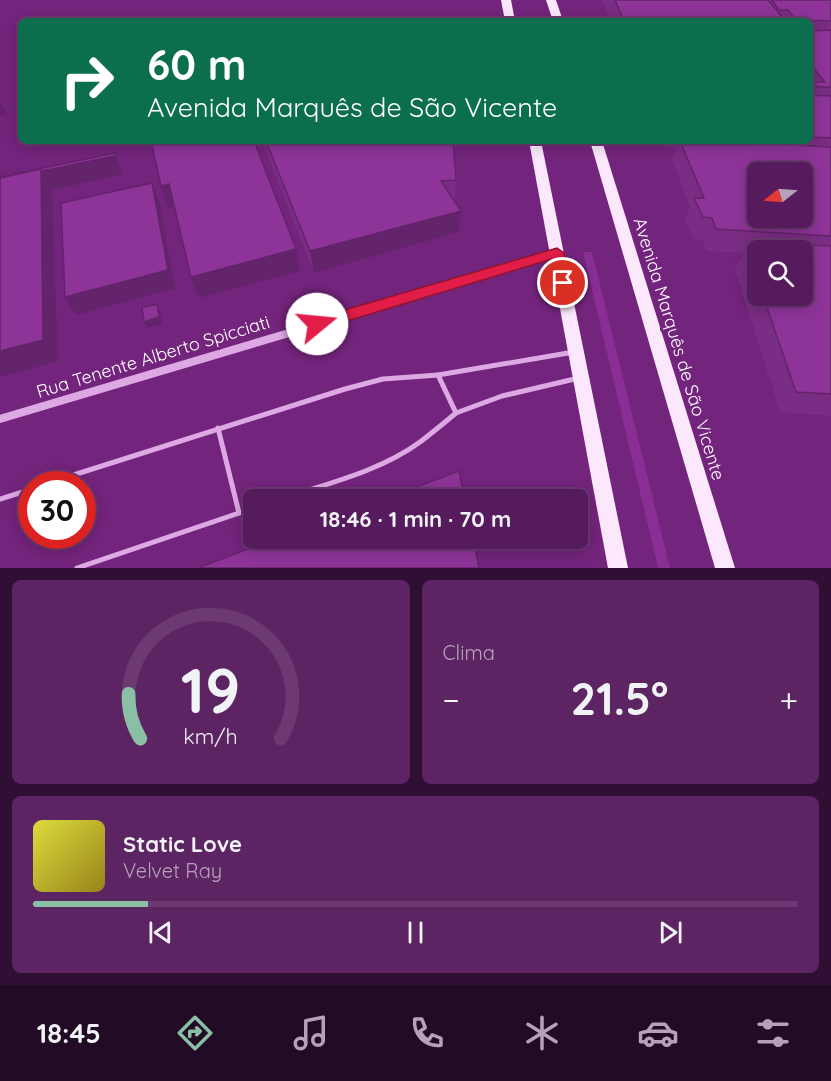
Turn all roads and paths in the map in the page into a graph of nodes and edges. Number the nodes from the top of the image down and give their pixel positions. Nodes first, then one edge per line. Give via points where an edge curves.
1 (506, 0) edge
2 (551, 0) edge
3 (509, 18) edge
4 (557, 18) edge
5 (536, 144) edge
6 (597, 144) edge
7 (557, 253) junction
8 (575, 351) junction
9 (438, 375) junction
10 (581, 378) junction
11 (456, 413) junction
12 (0, 419) edge
13 (218, 428) junction
14 (85, 471) edge
15 (310, 489) edge
16 (18, 493) edge
17 (0, 499) edge
18 (243, 512) edge
19 (239, 513) junction
20 (77, 568) edge
21 (618, 568) edge
22 (725, 568) edge

1 - 3 main road
2 - 4 main road
5 - 7 main road
6 - 22 main road, Avenida Marquês de São Vicente
7 - 8 main road
7 - 12 street, Rua Tenente Alberto Spicciati
8 - 9 lane
8 - 10 main road
9 - 11 lane
9 - 13 lane via 373,382
10 - 11 lane via 515,390
10 - 21 main road
11 - 15 lane via 393,458
13 - 14 lane
13 - 19 lane
16 - 17 lane
18 - 19 lane
19 - 20 lane

